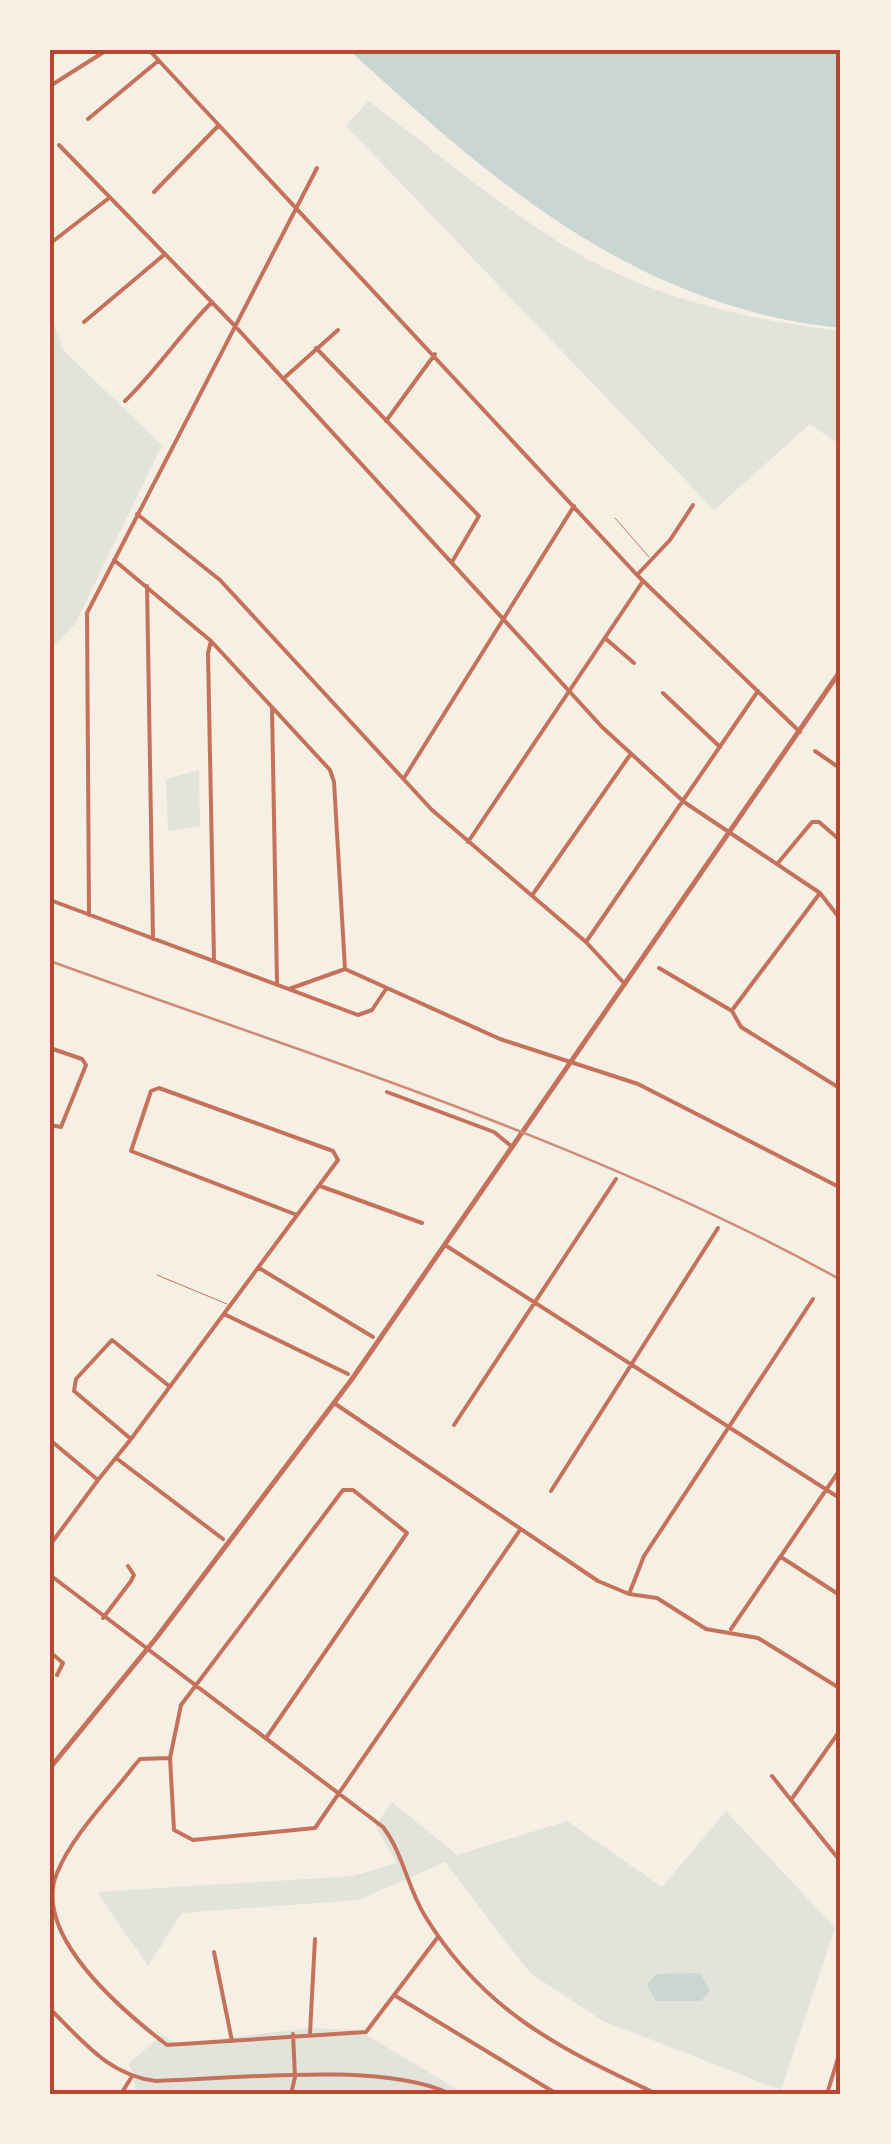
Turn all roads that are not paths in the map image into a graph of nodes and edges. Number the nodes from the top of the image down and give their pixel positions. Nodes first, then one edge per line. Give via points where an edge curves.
1 (107, 50) edge
2 (149, 50) edge
3 (158, 61) junction
4 (50, 86) edge
5 (88, 118) dead end
6 (218, 126) junction
7 (58, 145) dead end
8 (317, 168) dead end
9 (154, 192) dead end
10 (109, 198) junction
11 (295, 206) junction
12 (52, 242) edge
13 (165, 254) junction
14 (212, 302) junction
15 (84, 322) dead end
16 (234, 326) junction
17 (338, 330) dead end
18 (316, 348) junction
19 (435, 354) junction
20 (283, 379) junction
21 (125, 401) dead end
22 (386, 420) junction
23 (693, 505) dead end
24 (574, 506) junction
25 (137, 514) junction
26 (616, 518) dead end
27 (114, 560) junction
28 (652, 560) junction
29 (452, 562) junction
30 (637, 576) junction
31 (642, 581) junction
32 (147, 586) junction
33 (506, 618) junction
34 (606, 638) junction
35 (211, 641) junction
36 (634, 663) dead end
37 (841, 670) edge
38 (758, 691) junction
39 (570, 692) junction
40 (663, 693) dead end
41 (272, 708) junction
42 (800, 732) junction
43 (720, 747) junction
44 (815, 751) dead end
45 (630, 755) junction
46 (841, 769) edge
47 (404, 780) junction
48 (684, 802) junction
49 (728, 829) junction
50 (841, 841) edge
51 (468, 842) junction
52 (778, 862) junction
53 (820, 893) junction
54 (532, 895) junction
55 (50, 900) edge
56 (88, 915) junction
57 (841, 920) edge
58 (153, 939) junction
59 (586, 942) junction
60 (214, 962) junction
61 (659, 968) dead end
62 (345, 970) junction
63 (623, 982) junction
64 (277, 985) junction
65 (387, 987) junction
66 (288, 989) junction
67 (732, 1011) junction
68 (50, 1048) edge
69 (569, 1061) junction
70 (841, 1089) edge
71 (387, 1092) dead end
72 (50, 1125) edge
73 (511, 1146) junction
74 (616, 1179) dead end
75 (320, 1186) junction
76 (841, 1188) edge
77 (298, 1215) junction
78 (422, 1223) dead end
79 (718, 1228) dead end
80 (444, 1244) junction
81 (259, 1268) junction
82 (157, 1274) dead end
83 (813, 1299) dead end
84 (535, 1302) junction
85 (230, 1306) junction
86 (224, 1314) junction
87 (374, 1337) dead end
88 (632, 1364) junction
89 (348, 1374) dead end
90 (169, 1386) junction
91 (334, 1403) junction
92 (454, 1426) dead end
93 (730, 1428) junction
94 (131, 1438) junction
95 (50, 1440) edge
96 (116, 1458) junction
97 (841, 1468) edge
98 (98, 1480) junction
99 (827, 1490) junction
100 (551, 1491) dead end
101 (841, 1499) edge
102 (520, 1530) junction
103 (223, 1539) dead end
104 (50, 1545) edge
105 (781, 1556) junction
106 (128, 1566) dead end
107 (50, 1575) edge
108 (629, 1594) junction
109 (841, 1596) edge
110 (103, 1618) junction
111 (730, 1631) junction
112 (146, 1649) junction
113 (50, 1652) edge
114 (57, 1674) dead end
115 (195, 1686) junction
116 (841, 1689) edge
117 (841, 1728) edge
118 (266, 1738) junction
119 (170, 1758) junction
120 (50, 1768) edge
121 (772, 1776) dead end
122 (341, 1793) junction
123 (791, 1800) junction
124 (841, 1862) edge
125 (438, 1936) junction
126 (315, 1939) dead end
127 (214, 1952) dead end
128 (394, 1995) junction
129 (50, 2009) edge
130 (310, 2033) junction
131 (293, 2034) junction
132 (232, 2041) junction
133 (841, 2048) edge
134 (295, 2077) junction
135 (131, 2078) junction
136 (556, 2093) edge
137 (120, 2094) edge
138 (291, 2094) edge
139 (450, 2094) edge
140 (658, 2094) edge
141 (827, 2094) edge

1 - 4 street
2 - 3 street
3 - 5 street
3 - 6 street
6 - 9 street
6 - 11 street
7 - 10 street
8 - 11 street
10 - 12 street
10 - 13 street
11 - 16 street
11 - 19 street
13 - 14 street
13 - 15 street
14 - 16 street
14 - 21 street
16 - 20 street
16 - 25 street
17 - 18 street
18 - 20 street
18 - 22 street
19 - 22 street
19 - 24 street
20 - 29 street
22 - 29 street via 479,516
23 - 28 street
24 - 30 street
24 - 33 street
25 - 27 street
25 - 47 street via 257,616
26 - 28 lane
27 - 32 street
27 - 56 street via 87,613
28 - 30 street
29 - 33 street
30 - 31 street
31 - 34 street
31 - 38 street
32 - 35 street
32 - 58 street
33 - 39 street
33 - 47 street
34 - 36 street
34 - 39 street
35 - 41 street
35 - 60 street
37 - 42 street
38 - 42 street
38 - 43 street
39 - 45 street
39 - 51 street
40 - 43 street
41 - 62 street via 334,782
41 - 64 street
42 - 49 street
43 - 48 street
44 - 46 street
45 - 48 street
45 - 54 street
47 - 51 street
48 - 49 street
48 - 59 street
49 - 52 street
49 - 63 street
50 - 52 street via 812,822
51 - 54 street
52 - 53 street
53 - 57 street
53 - 67 street
54 - 59 street
55 - 56 street
56 - 58 street
58 - 60 street
59 - 63 street
60 - 64 street
61 - 67 street
62 - 65 street
62 - 66 street
63 - 69 street
64 - 66 street
65 - 66 street via 366,1016
65 - 69 street via 500,1039
67 - 70 street via 741,1027
68 - 72 street via 86,1065 61,1127
69 - 73 street
69 - 76 street via 638,1084
71 - 73 street via 494,1132
73 - 80 street
74 - 84 street
75 - 77 street
75 - 77 street via 338,1157 333,1150 151,1090 131,1150
75 - 78 street
77 - 81 street
79 - 88 street
80 - 84 street
80 - 91 street
81 - 85 street
81 - 87 street
82 - 85 lane
83 - 93 street
84 - 88 street
84 - 92 street
85 - 86 street
86 - 89 street
86 - 90 street
88 - 93 street
88 - 100 street
90 - 94 street
90 - 94 street via 112,1340 76,1379 74,1391
91 - 102 street
91 - 112 street
93 - 99 street
93 - 108 street via 644,1556
94 - 96 street
95 - 98 street
96 - 98 street
96 - 103 street
97 - 99 street
98 - 104 street
99 - 101 street
99 - 105 street
102 - 108 street
102 - 122 street
105 - 109 street
105 - 111 street
106 - 110 street via 134,1575
107 - 110 street
108 - 111 street via 658,1598 706,1629
110 - 112 street
111 - 116 street via 758,1638
112 - 115 street
112 - 120 street
113 - 114 street via 63,1663
115 - 118 street
115 - 118 street via 338,1495 352,1490 403,1527 404,1540
115 - 119 street via 181,1705
117 - 123 street
118 - 122 street
119 - 122 street via 174,1830 193,1840 309,1831
119 - 132 street via 140,1759 73,1847 53,1883 54,1918 71,1952 168,2046
121 - 123 street
122 - 125 street via 391,1838 414,1899
123 - 124 street
125 - 128 street
125 - 140 street via 462,1970 518,2020
126 - 130 street
127 - 132 street
128 - 130 street via 366,2032
128 - 136 street
129 - 135 street via 106,2064
130 - 131 street
131 - 132 street
131 - 134 street
133 - 141 street
134 - 135 street
134 - 138 street
134 - 139 street via 389,2077
135 - 137 street

